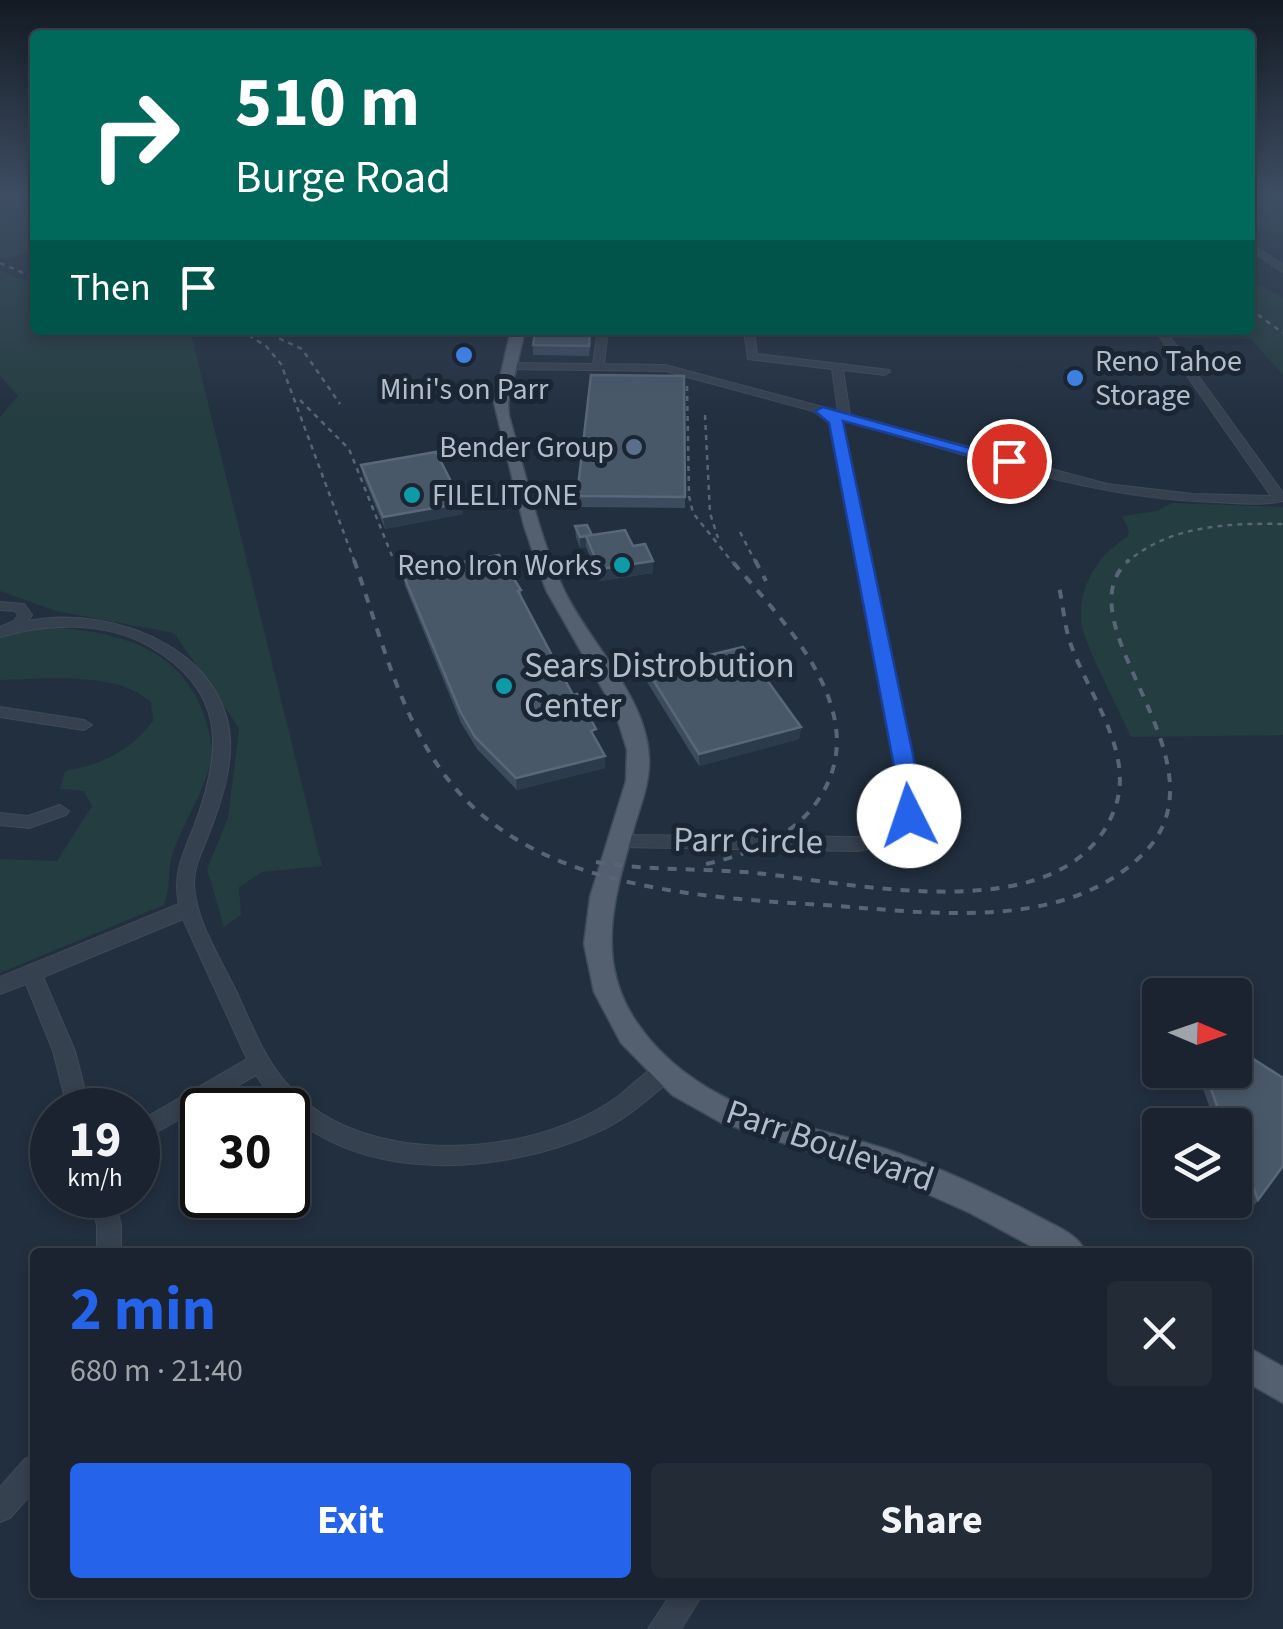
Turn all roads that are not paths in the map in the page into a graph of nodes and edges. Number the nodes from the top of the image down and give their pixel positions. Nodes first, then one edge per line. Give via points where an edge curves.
1 (517, 335) edge
2 (602, 335) edge
3 (750, 335) edge
4 (1164, 335) edge
5 (510, 366) junction
6 (598, 367) junction
7 (836, 367) junction
8 (884, 372) dead end
9 (823, 411) junction
10 (844, 415) junction
11 (1281, 498) edge
12 (2, 605) edge
13 (24, 612) junction
14 (52, 621) junction
15 (6, 631) edge
16 (0, 712) edge
17 (84, 725) dead end
18 (60, 812) dead end
19 (0, 819) edge
20 (619, 841) junction
21 (190, 908) junction
22 (31, 972) junction
23 (0, 986) edge
24 (258, 1063) junction
25 (664, 1072) junction
26 (73, 1088) edge
27 (160, 1120) edge
28 (107, 1218) edge
29 (109, 1248) edge
30 (1062, 1248) edge
31 (1252, 1367) edge
32 (1283, 1386) edge
33 (30, 1475) edge
34 (0, 1508) edge
35 (686, 1598) edge
36 (663, 1629) edge

1 - 5 main road, Parr Boulevard
2 - 6 street
3 - 7 street via 752,357
4 - 11 street
5 - 6 street
5 - 20 main road, Parr Boulevard via 502,416 553,586 636,739 636,782
6 - 9 street via 674,370
7 - 8 street
7 - 10 street
9 - 10 street
9 - 20 street, Parr Circle via 836,422 911,798 909,816 885,838 858,844
10 - 11 street via 1124,490
12 - 13 street
13 - 14 street
13 - 15 street
14 - 15 street
14 - 21 street via 106,627 164,647 196,675 215,705 222,728 219,780 186,870
16 - 17 street
18 - 19 street via 29,822
20 - 25 main road, Parr Boulevard via 598,918 599,963 626,1030
21 - 22 street
21 - 24 street
22 - 23 street
22 - 26 street
24 - 25 street via 321,1126 398,1152 443,1156 560,1137 628,1103
24 - 27 street
25 - 30 main road, Parr Boulevard via 734,1116 935,1182
28 - 29 street
31 - 32 main road
33 - 34 street
35 - 36 street

